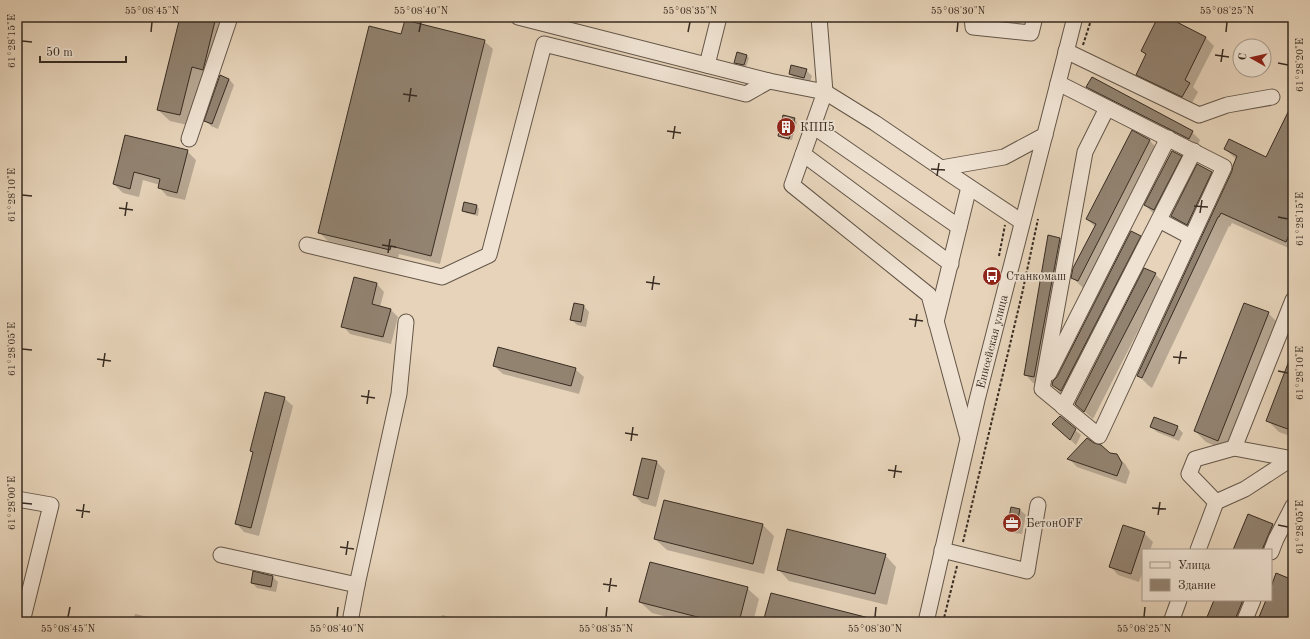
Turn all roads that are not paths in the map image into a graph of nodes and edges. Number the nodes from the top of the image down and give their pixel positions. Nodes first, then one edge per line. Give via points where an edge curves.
1 (230, 17) edge
2 (518, 17) edge
3 (719, 17) edge
4 (818, 17) edge
5 (972, 17) edge
6 (1035, 17) edge
7 (1075, 17) edge
8 (559, 22) edge
9 (1073, 55) junction
10 (707, 65) junction
11 (769, 81) junction
12 (1058, 83) junction
13 (825, 92) junction
14 (1272, 97) dead end
15 (1107, 108) junction
16 (813, 126) junction
17 (1045, 135) junction
18 (1168, 138) junction
19 (189, 139) dead end
20 (1194, 151) junction
21 (803, 154) junction
22 (941, 168) junction
23 (969, 187) junction
24 (1159, 220) junction
25 (1022, 222) junction
26 (959, 227) junction
27 (1191, 237) junction
28 (307, 245) dead end
29 (951, 264) junction
30 (1293, 300) edge
31 (406, 322) dead end
32 (936, 323) junction
33 (1042, 389) junction
34 (1063, 407) junction
35 (968, 438) junction
36 (1234, 448) junction
37 (1292, 459) edge
38 (17, 499) edge
39 (1216, 502) junction
40 (1038, 505) dead end
41 (1293, 506) edge
42 (1198, 549) edge
43 (1272, 549) edge
44 (942, 550) junction
45 (221, 555) dead end
46 (357, 585) junction
47 (1179, 601) edge
48 (1253, 601) edge
49 (21, 606) edge
50 (22, 622) edge
51 (350, 622) edge
52 (926, 622) edge
53 (1171, 622) edge
54 (1244, 622) edge

1 - 19 street
2 - 8 street
3 - 10 street
4 - 13 street
5 - 6 street via 973,27 1031,33
7 - 9 street, Енисейская улица
8 - 10 street
9 - 12 street, Енисейская улица
9 - 14 street via 1199,115 1227,105
10 - 11 street
11 - 13 street
11 - 28 street via 746,94 544,44 489,255 442,277
12 - 15 street
12 - 17 street, Енисейская улица
13 - 16 street
13 - 22 street
15 - 18 street
15 - 33 street via 1085,152
16 - 21 street
16 - 26 street
17 - 22 street via 1004,157
17 - 25 street, Енисейская улица
18 - 20 street
18 - 33 street
20 - 24 street
20 - 27 street via 1224,166
21 - 29 street
21 - 32 street via 792,185 928,295
22 - 23 street
23 - 25 street
23 - 26 street
24 - 27 street
24 - 34 street
25 - 35 street, Енисейская улица
26 - 29 street
27 - 34 street via 1098,436
29 - 32 street
30 - 36 street
31 - 46 street via 399,394
32 - 35 street
33 - 34 street
35 - 44 street, Енисейская улица
36 - 37 street
36 - 39 street via 1195,459 1189,474
37 - 39 street via 1246,489
38 - 49 street via 51,505
39 - 42 street
40 - 44 street via 1027,571
41 - 43 street
44 - 52 street, Енисейская улица
45 - 46 street
46 - 51 street
47 - 53 street
48 - 54 street
49 - 50 street

